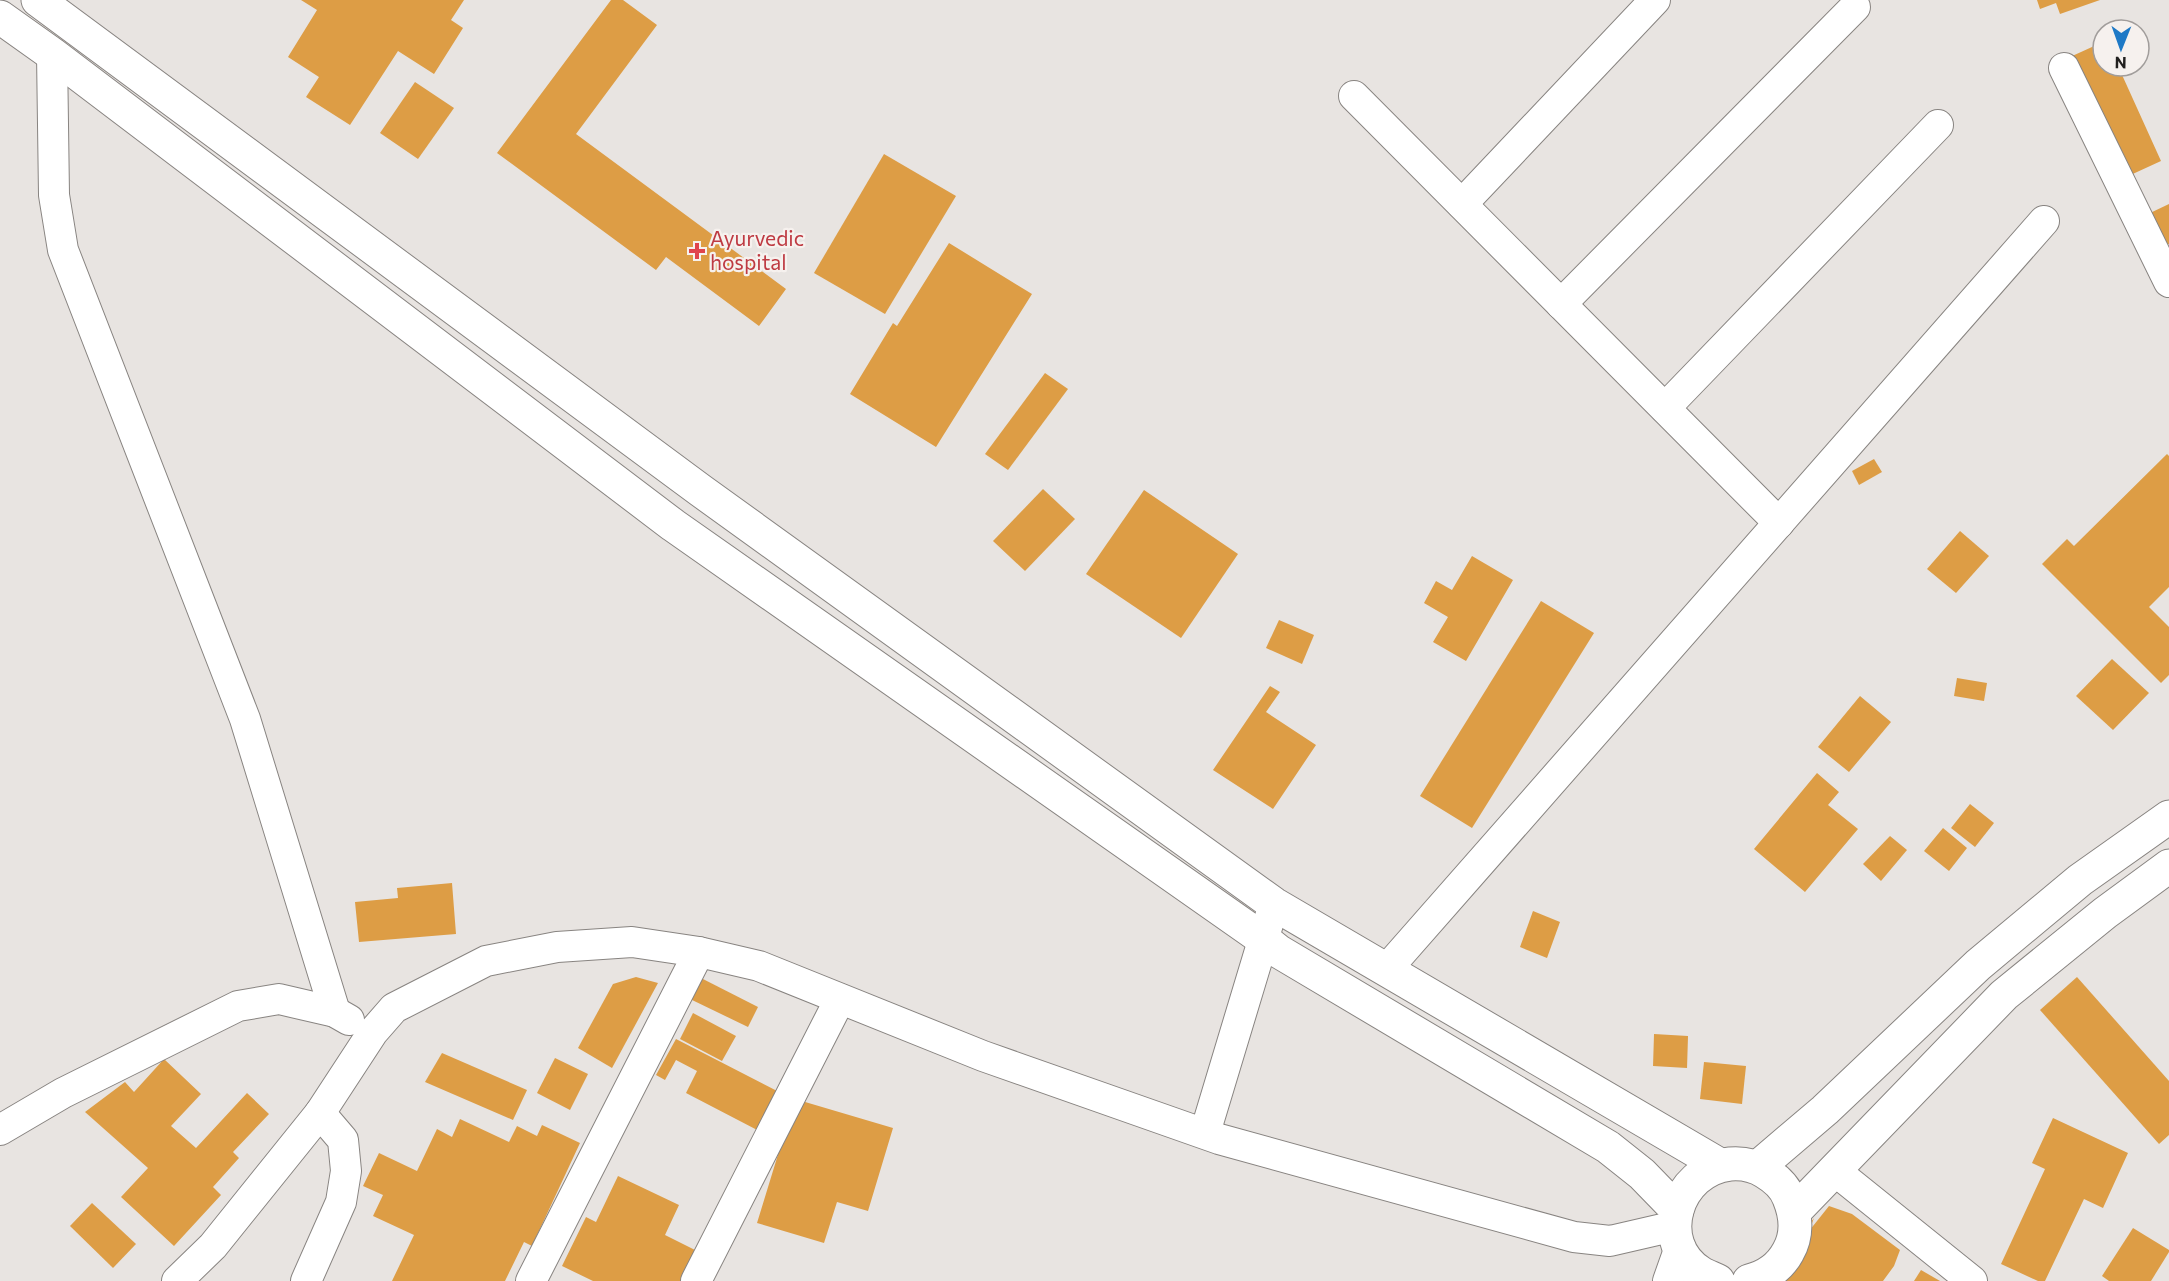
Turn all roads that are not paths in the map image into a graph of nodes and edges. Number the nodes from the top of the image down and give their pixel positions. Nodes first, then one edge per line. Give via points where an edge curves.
1 (38, 0) edge
2 (1655, 0) edge
3 (1855, 7) dead end
4 (0, 16) edge
5 (52, 54) junction
6 (2064, 68) dead end
7 (1354, 96) dead end
8 (1938, 125) dead end
9 (1462, 204) junction
10 (2044, 221) dead end
11 (2169, 282) edge
12 (1561, 304) junction
13 (1665, 408) junction
14 (1779, 523) junction
15 (2169, 818) edge
16 (2169, 866) edge
17 (1274, 904) junction
18 (1263, 939) junction
19 (699, 952) junction
20 (1386, 970) junction
21 (840, 999) junction
22 (334, 1012) junction
23 (373, 1032) junction
24 (320, 1113) junction
25 (0, 1130) edge
26 (1205, 1134) junction
27 (1720, 1165) junction
28 (1758, 1167) junction
29 (1834, 1170) junction
30 (1795, 1212) junction
31 (1677, 1228) junction
32 (1755, 1280) edge
33 (177, 1281) edge
34 (306, 1281) edge
35 (531, 1281) edge
36 (696, 1281) edge
37 (1668, 1281) edge
38 (1718, 1281) edge
39 (1972, 1281) edge

1 - 17 main road via 700,490
2 - 9 street
3 - 12 street
4 - 5 main road
5 - 18 main road via 673,525
5 - 22 street via 54,195 63,250 245,719
6 - 11 street
7 - 9 street
8 - 13 street
9 - 12 street
10 - 14 street
12 - 13 street
13 - 14 street
14 - 20 street
15 - 28 main road via 2080,880 1978,965 1817,1117
16 - 29 main road via 2004,995
17 - 18 street
17 - 20 main road
18 - 26 street
18 - 31 main road via 1608,1147 1642,1174
19 - 21 street via 759,966
19 - 23 street via 632,942 557,947 486,961 394,1008
19 - 35 street
20 - 27 main road
21 - 26 street via 983,1056
21 - 36 street
22 - 23 street
22 - 25 street via 279,999 238,1006 63,1093
23 - 24 street
24 - 33 street via 213,1246
24 - 34 street via 343,1140 346,1171 341,1202
26 - 31 street via 1574,1237 1610,1241
27 - 28 main road via 1740,1163
27 - 31 main road via 1702,1172 1688,1185 1678,1202
28 - 30 main road via 1787,1192
29 - 30 main road
29 - 39 street
30 - 32 main road via 1795,1232 1789,1251 1776,1268
31 - 37 street
31 - 38 main road via 1685,1258

